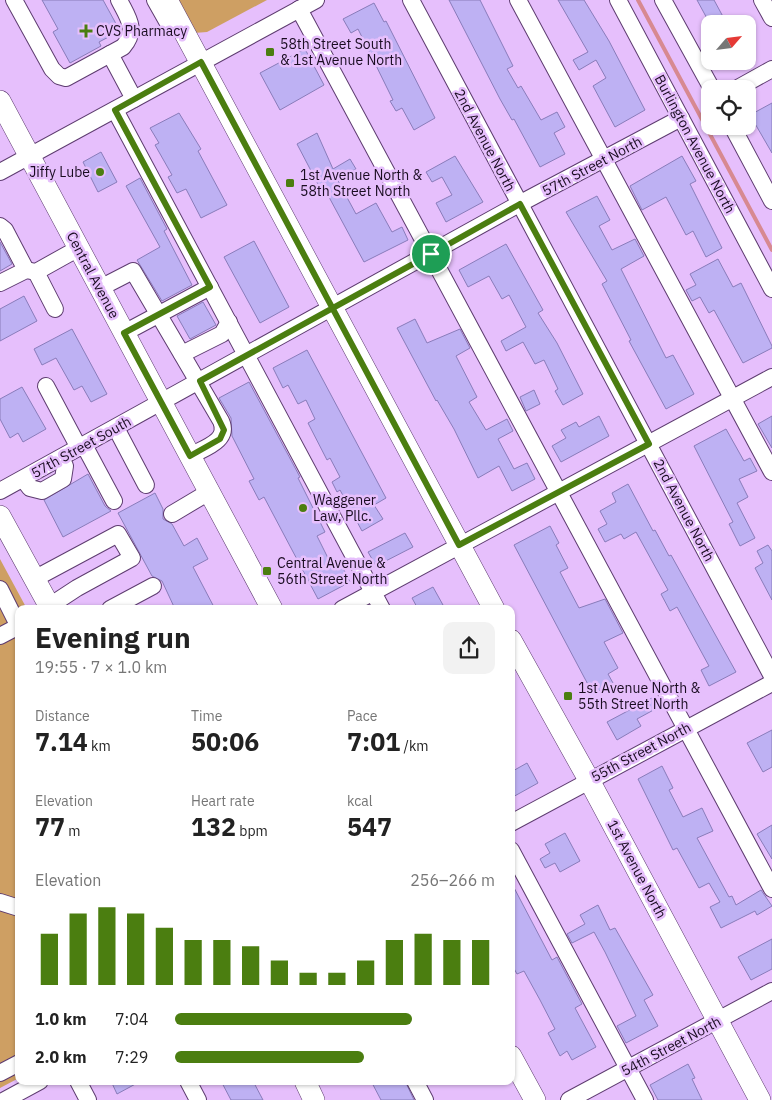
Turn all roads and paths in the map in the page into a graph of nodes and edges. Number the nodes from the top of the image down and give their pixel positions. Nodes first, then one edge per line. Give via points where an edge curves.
1 (14, 0) edge
2 (119, 0) edge
3 (155, 0) edge
4 (167, 0) edge
5 (316, 0) edge
6 (411, 0) edge
7 (518, 0) edge
8 (618, 0) edge
9 (663, 0) edge
10 (762, 0) edge
11 (299, 9) junction
12 (772, 18) edge
13 (110, 54) junction
14 (201, 62) junction
15 (772, 69) edge
16 (707, 80) edge
17 (752, 80) edge
18 (134, 99) junction
19 (115, 110) junction
20 (2, 112) edge
21 (681, 118) junction
22 (737, 135) edge
23 (30, 157) junction
24 (603, 160) junction
25 (0, 172) edge
26 (772, 201) edge
27 (520, 204) junction
28 (0, 226) edge
29 (79, 248) junction
30 (431, 254) junction
31 (31, 271) junction
32 (0, 283) edge
33 (210, 287) junction
34 (100, 288) junction
35 (772, 289) edge
36 (55, 309) dead end
37 (331, 309) junction
38 (158, 316) junction
39 (229, 322) junction
40 (124, 333) junction
41 (182, 354) junction
42 (247, 355) junction
43 (772, 377) edge
44 (200, 381) junction
45 (46, 386) dead end
46 (732, 399) junction
47 (161, 402) junction
48 (116, 428) junction
49 (649, 444) junction
50 (82, 446) junction
51 (190, 456) junction
52 (772, 472) edge
53 (146, 484) dead end
54 (0, 492) edge
55 (210, 492) junction
56 (558, 493) junction
57 (114, 501) dead end
58 (172, 514) dead end
59 (0, 516) edge
60 (459, 545) junction
61 (34, 579) junction
62 (153, 586) dead end
63 (0, 589) edge
64 (373, 592) junction
65 (47, 605) edge
66 (52, 605) edge
67 (117, 605) edge
68 (270, 605) edge
69 (349, 605) edge
70 (380, 605) edge
71 (492, 605) edge
72 (15, 618) edge
73 (15, 628) edge
74 (0, 636) edge
75 (515, 647) edge
76 (772, 676) edge
77 (772, 683) edge
78 (685, 729) junction
79 (589, 780) junction
80 (515, 821) edge
81 (515, 857) edge
82 (772, 889) edge
83 (0, 902) edge
84 (15, 907) edge
85 (772, 991) edge
86 (717, 1021) junction
87 (515, 1063) edge
88 (15, 1066) edge
89 (628, 1069) junction
90 (0, 1073) edge
91 (33, 1085) edge
92 (80, 1085) edge
93 (190, 1085) edge
94 (306, 1085) edge
95 (417, 1085) edge
96 (5, 1100) edge
97 (88, 1100) edge
98 (198, 1100) edge
99 (314, 1100) edge
100 (425, 1100) edge
101 (535, 1100) edge
102 (569, 1100) edge
103 (644, 1100) edge
104 (760, 1100) edge

1 - 13 street via 59,76 66,78
2 - 13 street via 132,33 123,47
3 - 14 street via 181,48
4 - 14 main road
5 - 11 street
6 - 27 street, 2nd Avenue North
7 - 24 street
8 - 21 street, Burlington Avenue North
9 - 16 street
10 - 12 street
11 - 14 street
11 - 30 street
13 - 18 street
14 - 18 street
14 - 37 main road
15 - 17 street
18 - 19 street
19 - 23 street
19 - 33 street
20 - 23 main road, Central Avenue
21 - 24 street, 57th Street North
21 - 35 street, Burlington Avenue North
22 - 26 street
23 - 25 street
23 - 29 main road, Central Avenue
24 - 27 street, 57th Street North
24 - 46 street
27 - 30 street, 57th Street North
27 - 49 street, 2nd Avenue North
28 - 31 street
29 - 31 street
29 - 34 main road, Central Avenue
30 - 37 street, 57th Street North
30 - 56 street
31 - 32 street
31 - 36 street
33 - 38 street
33 - 39 street
34 - 38 street via 133,271
34 - 40 main road, Central Avenue
37 - 42 street, 57th Street North
37 - 60 main road
38 - 40 street
38 - 41 street
39 - 41 street via 222,334
39 - 42 street
40 - 47 main road, Central Avenue
41 - 44 street
42 - 44 street, 57th Street North
42 - 64 street
43 - 46 street
44 - 47 street, 57th Street North
44 - 51 street via 224,430 220,439
45 - 50 street
46 - 49 street
46 - 52 street
47 - 48 street, 57th Street South
47 - 51 main road, Central Avenue
48 - 50 street, 57th Street South
48 - 53 street
49 - 56 street
49 - 76 street, 2nd Avenue North
50 - 54 street, 57th Street South
50 - 57 street
51 - 55 main road, Central Avenue
55 - 58 street
55 - 68 main road, Central Avenue
56 - 60 street
56 - 78 street
59 - 61 main road
60 - 64 street
60 - 71 main road
61 - 65 main road
61 - 66 street via 118,534 132,558
62 - 67 street
63 - 72 street
64 - 69 street
64 - 70 street
73 - 74 street
75 - 79 main road, 1st Avenue North
77 - 78 street, 55th Street North
78 - 79 street, 55th Street North
78 - 82 street
79 - 80 street, 55th Street North
79 - 86 main road, 1st Avenue North
81 - 89 street
83 - 84 street
85 - 86 street, 54th Street North
86 - 89 street, 54th Street North
86 - 104 main road, 1st Avenue North
87 - 101 main road
88 - 90 street
89 - 102 street, 54th Street North
89 - 103 street
91 - 96 street
92 - 97 street
93 - 98 street
94 - 99 main road
95 - 100 street

